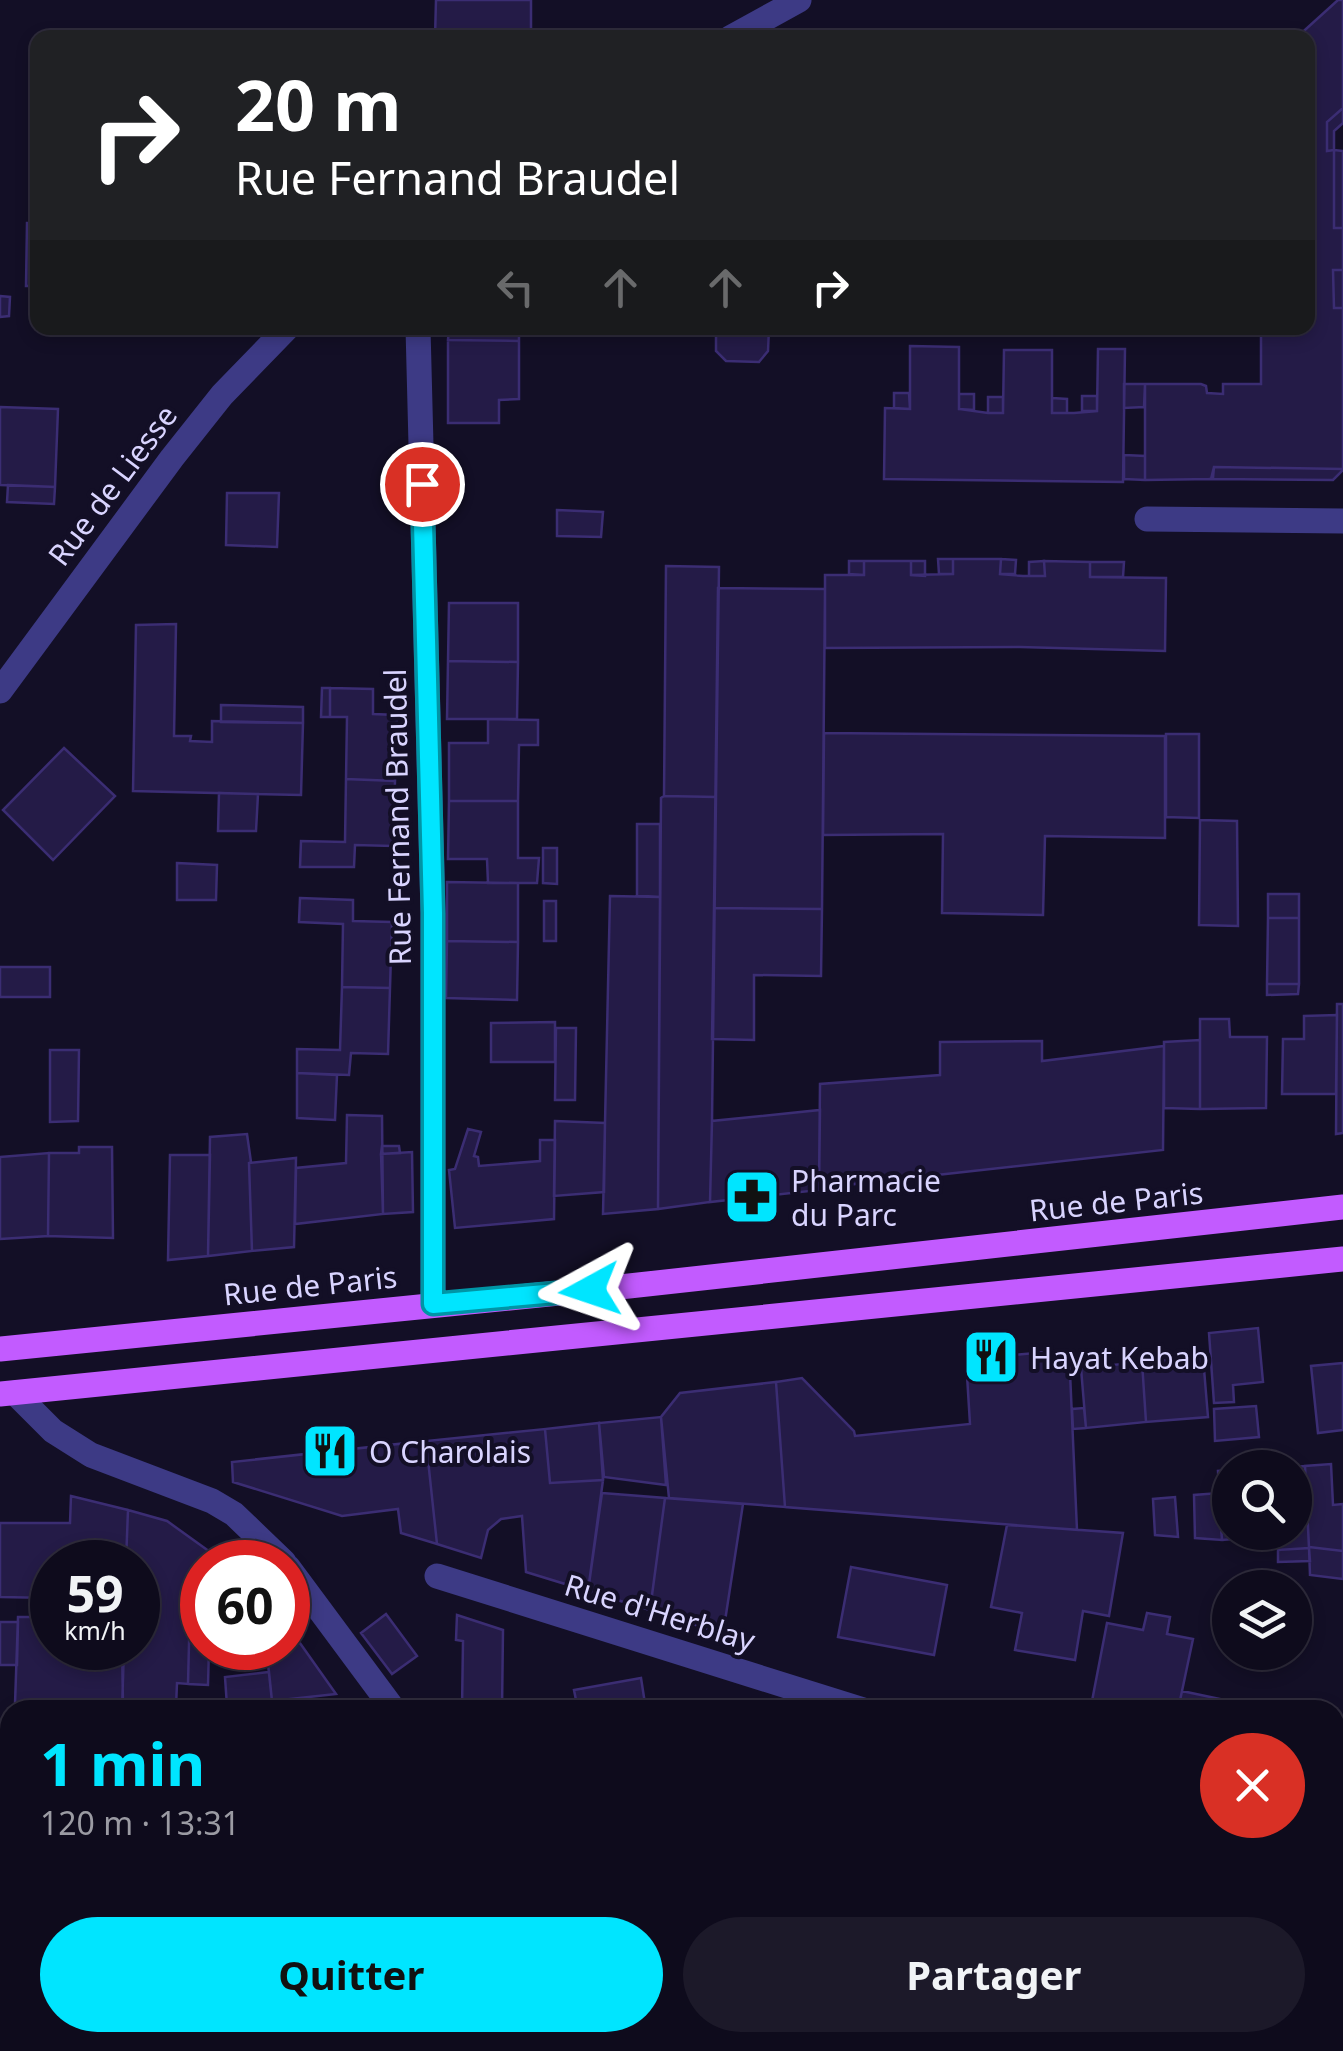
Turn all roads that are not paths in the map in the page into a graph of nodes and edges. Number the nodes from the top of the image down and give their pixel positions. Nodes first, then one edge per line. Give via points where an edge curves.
1 (799, 0) edge
2 (745, 30) edge
3 (281, 335) edge
4 (418, 335) edge
5 (1147, 519) dead end
6 (1343, 522) edge
7 (0, 690) edge
8 (1343, 1207) edge
9 (1343, 1259) edge
10 (433, 1304) junction
11 (0, 1348) edge
12 (8, 1394) edge
13 (262, 1540) edge
14 (437, 1576) dead end
15 (310, 1597) edge
16 (387, 1700) edge
17 (831, 1700) edge

1 - 2 street
3 - 7 street, Rue de Liesse via 172,458
4 - 10 street, Rue Fernand Braudel via 433,913
5 - 6 street
8 - 10 main road, Rue de Paris
9 - 12 main road
10 - 11 main road, Rue de Paris
12 - 13 street via 91,1455 212,1501
14 - 17 street, Rue d'Herblay
15 - 16 street

